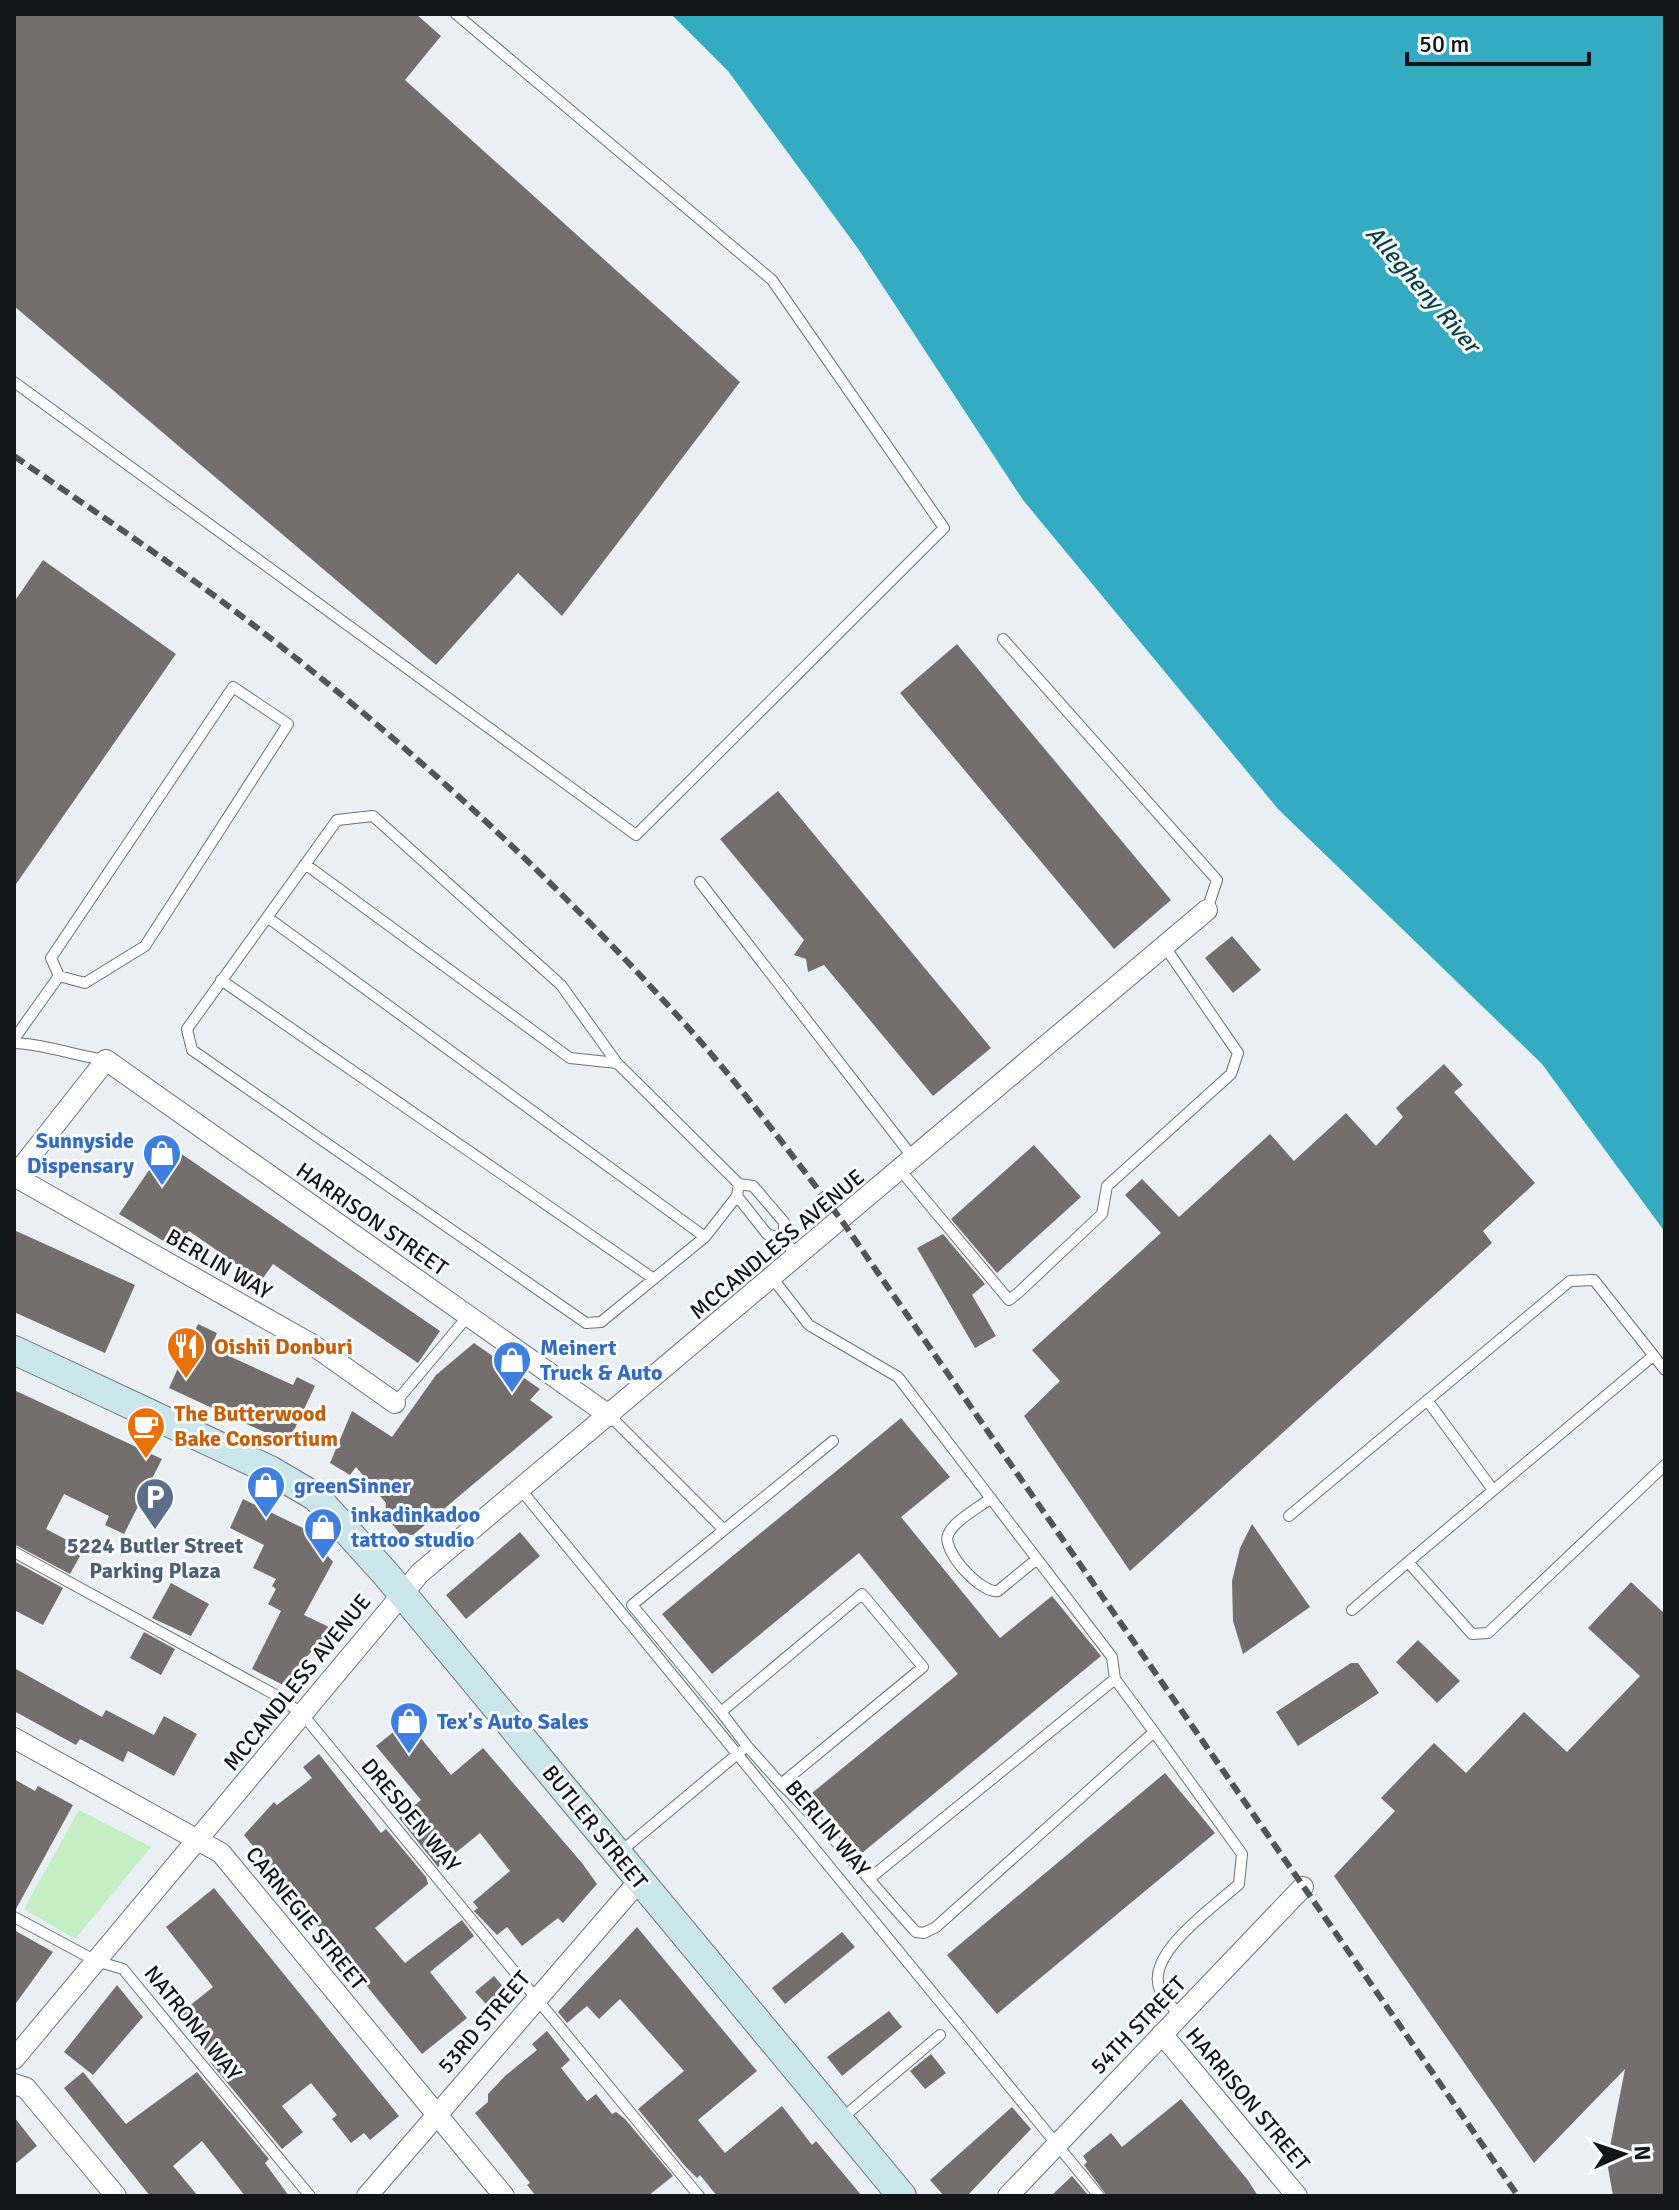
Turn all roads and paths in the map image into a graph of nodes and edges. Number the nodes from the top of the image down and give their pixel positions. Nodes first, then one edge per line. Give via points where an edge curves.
1 (456, 14) edge
2 (14, 382) edge
3 (1003, 639) dead end
4 (305, 864) junction
5 (700, 882) dead end
6 (1207, 910) joint
7 (267, 917) junction
8 (1165, 947) junction
9 (59, 976) junction
10 (221, 980) junction
11 (14, 1041) edge
12 (106, 1060) junction
13 (617, 1063) junction
14 (908, 1165) junction
15 (14, 1176) edge
16 (739, 1184) junction
17 (737, 1196) junction
18 (705, 1237) junction
19 (784, 1240) junction
20 (798, 1258) junction
21 (654, 1279) junction
22 (773, 1279) junction
23 (468, 1316) junction
24 (14, 1350) edge
25 (1653, 1356) junction
26 (1665, 1370) edge
27 (1427, 1400) junction
28 (395, 1403) joint
29 (610, 1416) junction
30 (833, 1441) dead end
31 (1665, 1465) edge
32 (521, 1490) junction
33 (1493, 1490) junction
34 (991, 1498) junction
35 (1289, 1516) dead end
36 (724, 1530) junction
37 (14, 1552) edge
38 (1037, 1559) junction
39 (1408, 1562) junction
40 (402, 1594) junction
41 (1352, 1610) dead end
42 (1115, 1679) junction
43 (721, 1712) junction
44 (304, 1716) junction
45 (1154, 1732) junction
46 (14, 1738) edge
47 (747, 1746) junction
48 (737, 1756) junction
49 (781, 1784) junction
50 (198, 1838) junction
51 (618, 1854) junction
52 (869, 1879) junction
53 (639, 1881) junction
54 (1303, 1887) dead end
55 (14, 1917) edge
56 (96, 1961) junction
57 (536, 1999) junction
58 (1180, 2016) junction
59 (1162, 2034) junction
60 (940, 2035) dead end
61 (14, 2059) edge
62 (14, 2084) edge
63 (436, 2114) junction
64 (840, 2120) junction
65 (1058, 2142) junction
66 (116, 2196) edge
67 (310, 2196) edge
68 (367, 2196) edge
69 (504, 2196) edge
70 (699, 2196) edge
71 (902, 2196) edge
72 (1008, 2196) edge
73 (1099, 2196) edge
74 (1297, 2196) edge

1 - 2 lane via 772,280 944,528 636,835
3 - 6 lane via 1217,880
4 - 7 lane
4 - 13 lane via 570,1058
4 - 13 lane via 337,820 373,816 561,985
5 - 14 lane
6 - 8 street, MCCANDLESS AVENUE
7 - 10 lane
7 - 18 lane
8 - 14 street, MCCANDLESS AVENUE
8 - 14 lane via 1238,1053 1231,1074 1107,1186 1102,1214 1009,1300 920,1196
9 - 9 lane via 51,958 233,687 288,724 145,946 85,983
9 - 11 lane
10 - 21 lane
10 - 21 lane via 187,1029 192,1050 586,1323 601,1322
11 - 12 lane
12 - 15 street
12 - 23 street, HARRISON STREET
13 - 16 lane
14 - 20 street, MCCANDLESS AVENUE
15 - 28 street, BERLIN WAY via 313,1345
16 - 17 lane
16 - 19 lane via 753,1186 784,1222
17 - 18 lane
17 - 19 lane via 767,1234
18 - 21 lane
19 - 20 lane
20 - 22 street, MCCANDLESS AVENUE
22 - 29 street, MCCANDLESS AVENUE
22 - 34 lane via 809,1325 898,1377
23 - 28 lane
23 - 29 street, HARRISON STREET
24 - 40 main road, BUTLER STREET via 270,1470 316,1497
25 - 26 lane
25 - 27 lane via 1594,1280 1570,1281
25 - 33 lane
27 - 33 lane
27 - 35 lane
29 - 32 street, MCCANDLESS AVENUE
29 - 36 lane
30 - 36 lane
31 - 39 lane via 1488,1633 1472,1634
32 - 40 street, MCCANDLESS AVENUE
32 - 48 lane, BERLIN WAY
33 - 39 lane
34 - 38 lane
34 - 38 lane via 951,1530 948,1547 980,1588 990,1592
36 - 43 lane via 632,1605
37 - 44 lane, DRESDEN WAY via 281,1698
38 - 42 lane via 1112,1657
39 - 41 lane
40 - 44 street, MCCANDLESS AVENUE
40 - 51 main road, BUTLER STREET
42 - 45 lane
42 - 52 lane
43 - 47 lane
43 - 49 lane via 862,1594 923,1667
44 - 50 street, MCCANDLESS AVENUE
44 - 57 lane, DRESDEN WAY
45 - 52 lane via 936,1927 916,1932
45 - 58 lane via 1242,1854 1239,1884 1166,1950 1158,1970 1160,1990
46 - 50 street, CARNEGIE STREET
47 - 48 lane
47 - 49 lane
48 - 51 lane
48 - 65 lane, BERLIN WAY
49 - 52 lane
50 - 56 street, MCCANDLESS AVENUE
50 - 63 street, CARNEGIE STREET via 221,1853
51 - 53 main road, BUTLER STREET
53 - 57 street, 53RD STREET
53 - 64 main road, BUTLER STREET
54 - 58 street, 54TH STREET
55 - 56 lane, NATRONA WAY
56 - 61 street, MCCANDLESS AVENUE
56 - 67 lane, NATRONA WAY via 123,1969
57 - 63 street, 53RD STREET
57 - 70 lane, DRESDEN WAY
58 - 59 street, 54TH STREET
59 - 65 street, 54TH STREET
59 - 74 street, HARRISON STREET
60 - 64 lane
62 - 66 street via 26,2088
63 - 68 street, 53RD STREET
63 - 69 street, CARNEGIE STREET
64 - 71 main road, BUTLER STREET
65 - 72 street, 54TH STREET
65 - 73 lane, BERLIN WAY

